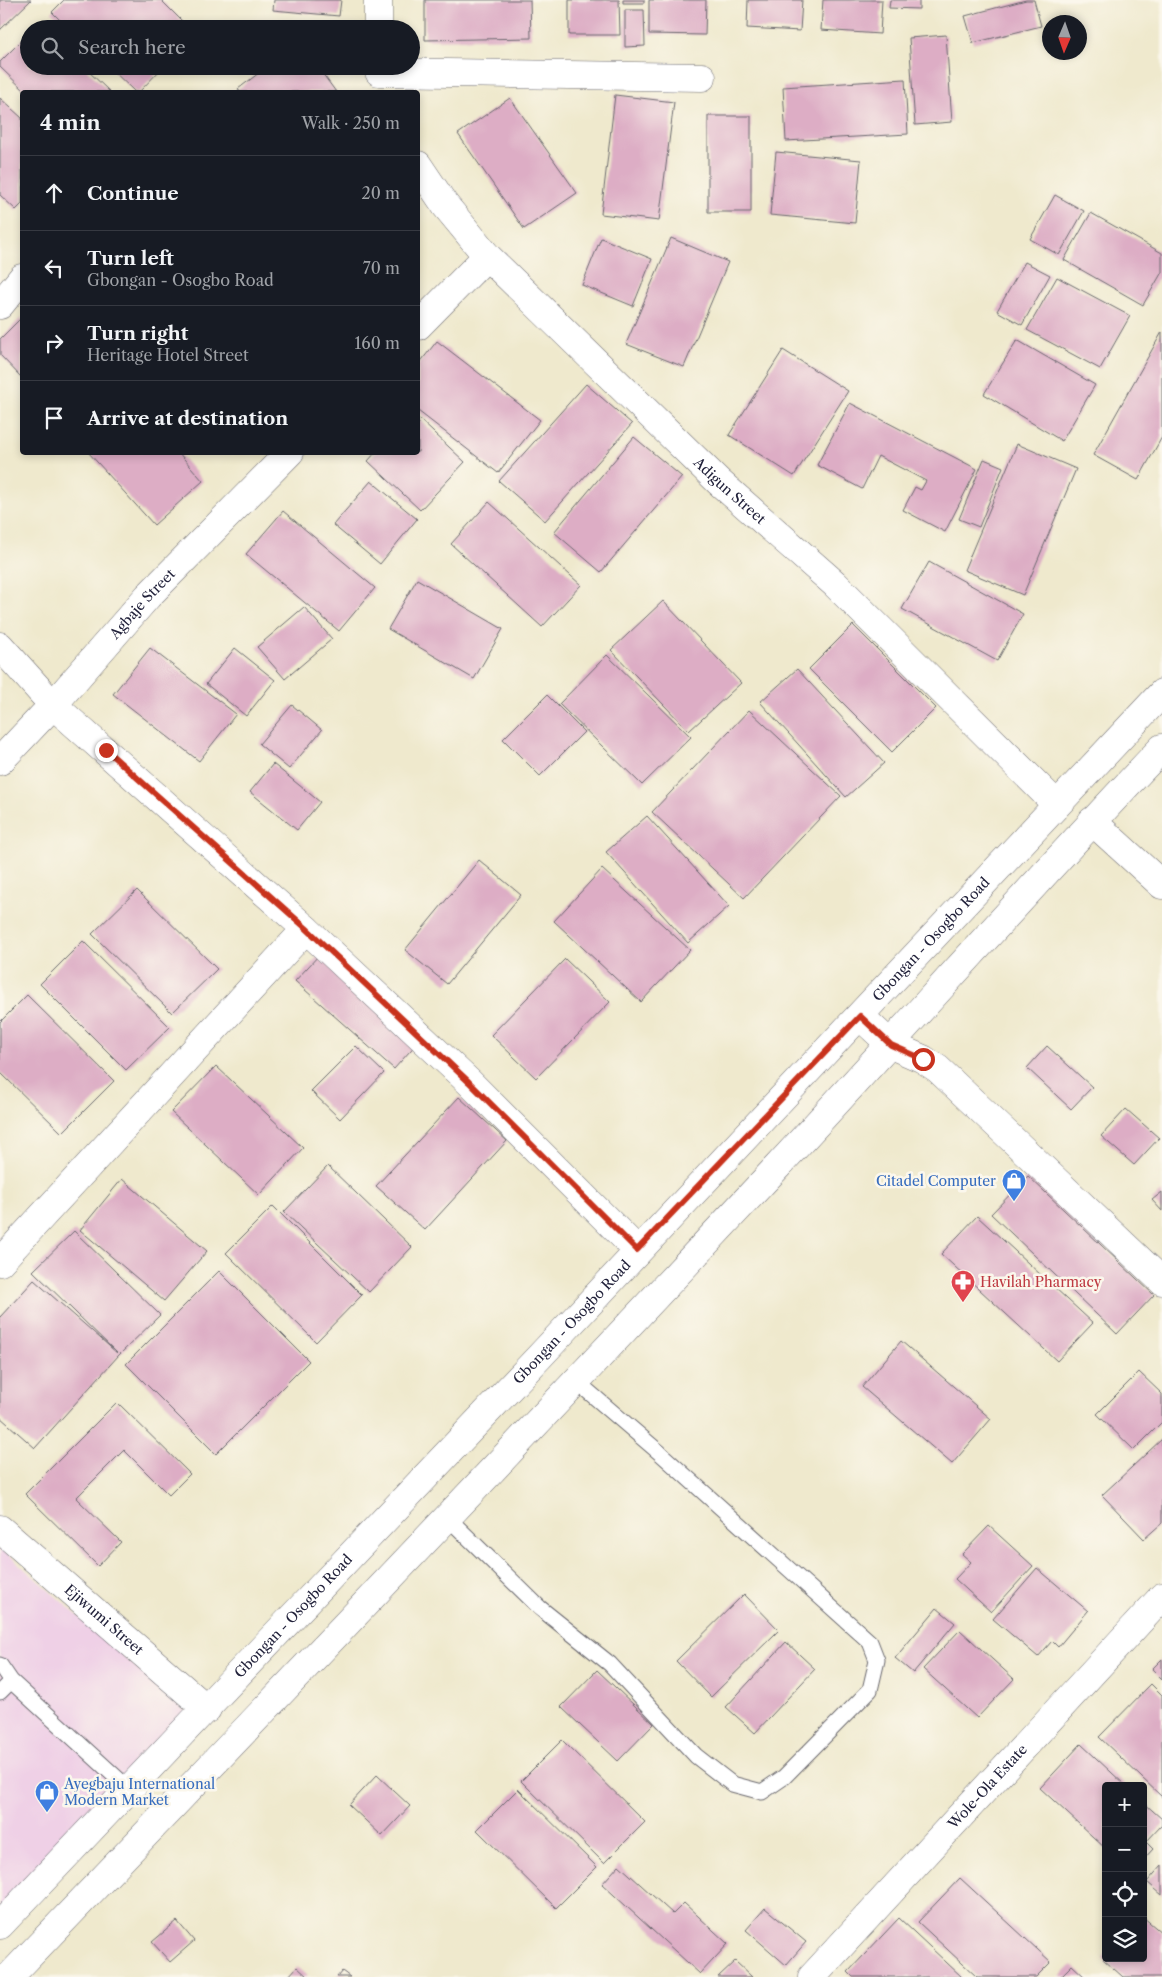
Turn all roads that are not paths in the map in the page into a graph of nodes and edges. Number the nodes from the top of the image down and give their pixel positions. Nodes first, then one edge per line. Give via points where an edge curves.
1 (378, 0) edge
2 (378, 20) edge
3 (381, 77) edge
4 (702, 78) dead end
5 (420, 168) edge
6 (487, 256) junction
7 (20, 280) edge
8 (0, 305) edge
9 (420, 324) edge
10 (287, 455) edge
11 (0, 646) edge
12 (1162, 693) edge
13 (53, 705) junction
14 (1162, 748) edge
15 (0, 761) edge
16 (1056, 804) junction
17 (1092, 821) junction
18 (1162, 885) edge
19 (306, 928) junction
20 (860, 1016) junction
21 (891, 1045) junction
22 (637, 1250) junction
23 (0, 1262) edge
24 (1162, 1281) edge
25 (576, 1381) junction
26 (447, 1517) junction
27 (0, 1529) edge
28 (1162, 1597) edge
29 (0, 1666) edge
30 (11, 1680) junction
31 (0, 1692) edge
32 (207, 1709) junction
33 (130, 1790) junction
34 (0, 1926) edge
35 (10, 1977) edge
36 (812, 1977) edge

1 - 2 street
3 - 4 street
5 - 6 street, Adigun Street via 445,205
6 - 9 street
6 - 16 street, Adigun Street via 719,482 834,584
7 - 8 street
10 - 13 street, Agbaje Street via 148,596
11 - 13 street
12 - 16 street, Gbongan - Osogbo Road
13 - 15 street, Agbaje Street
13 - 19 street
14 - 17 street
16 - 20 street, Gbongan - Osogbo Road
17 - 18 street
17 - 21 street
19 - 22 street via 469,1082
19 - 23 street
20 - 21 street
20 - 22 street, Gbongan - Osogbo Road
21 - 24 street via 938,1069
21 - 25 street
22 - 32 street, Gbongan - Osogbo Road
25 - 26 street
25 - 26 lane via 660,1452 870,1642 876,1660 870,1690 784,1777 762,1792 732,1784 696,1756 610,1664 540,1608
26 - 35 street
27 - 32 street, Ejiwumi Street
28 - 36 street, Wole-Ola Estate
29 - 30 lane
30 - 31 lane
30 - 33 lane
32 - 33 street, Gbongan - Osogbo Road
33 - 34 street, Gbongan - Osogbo Road

